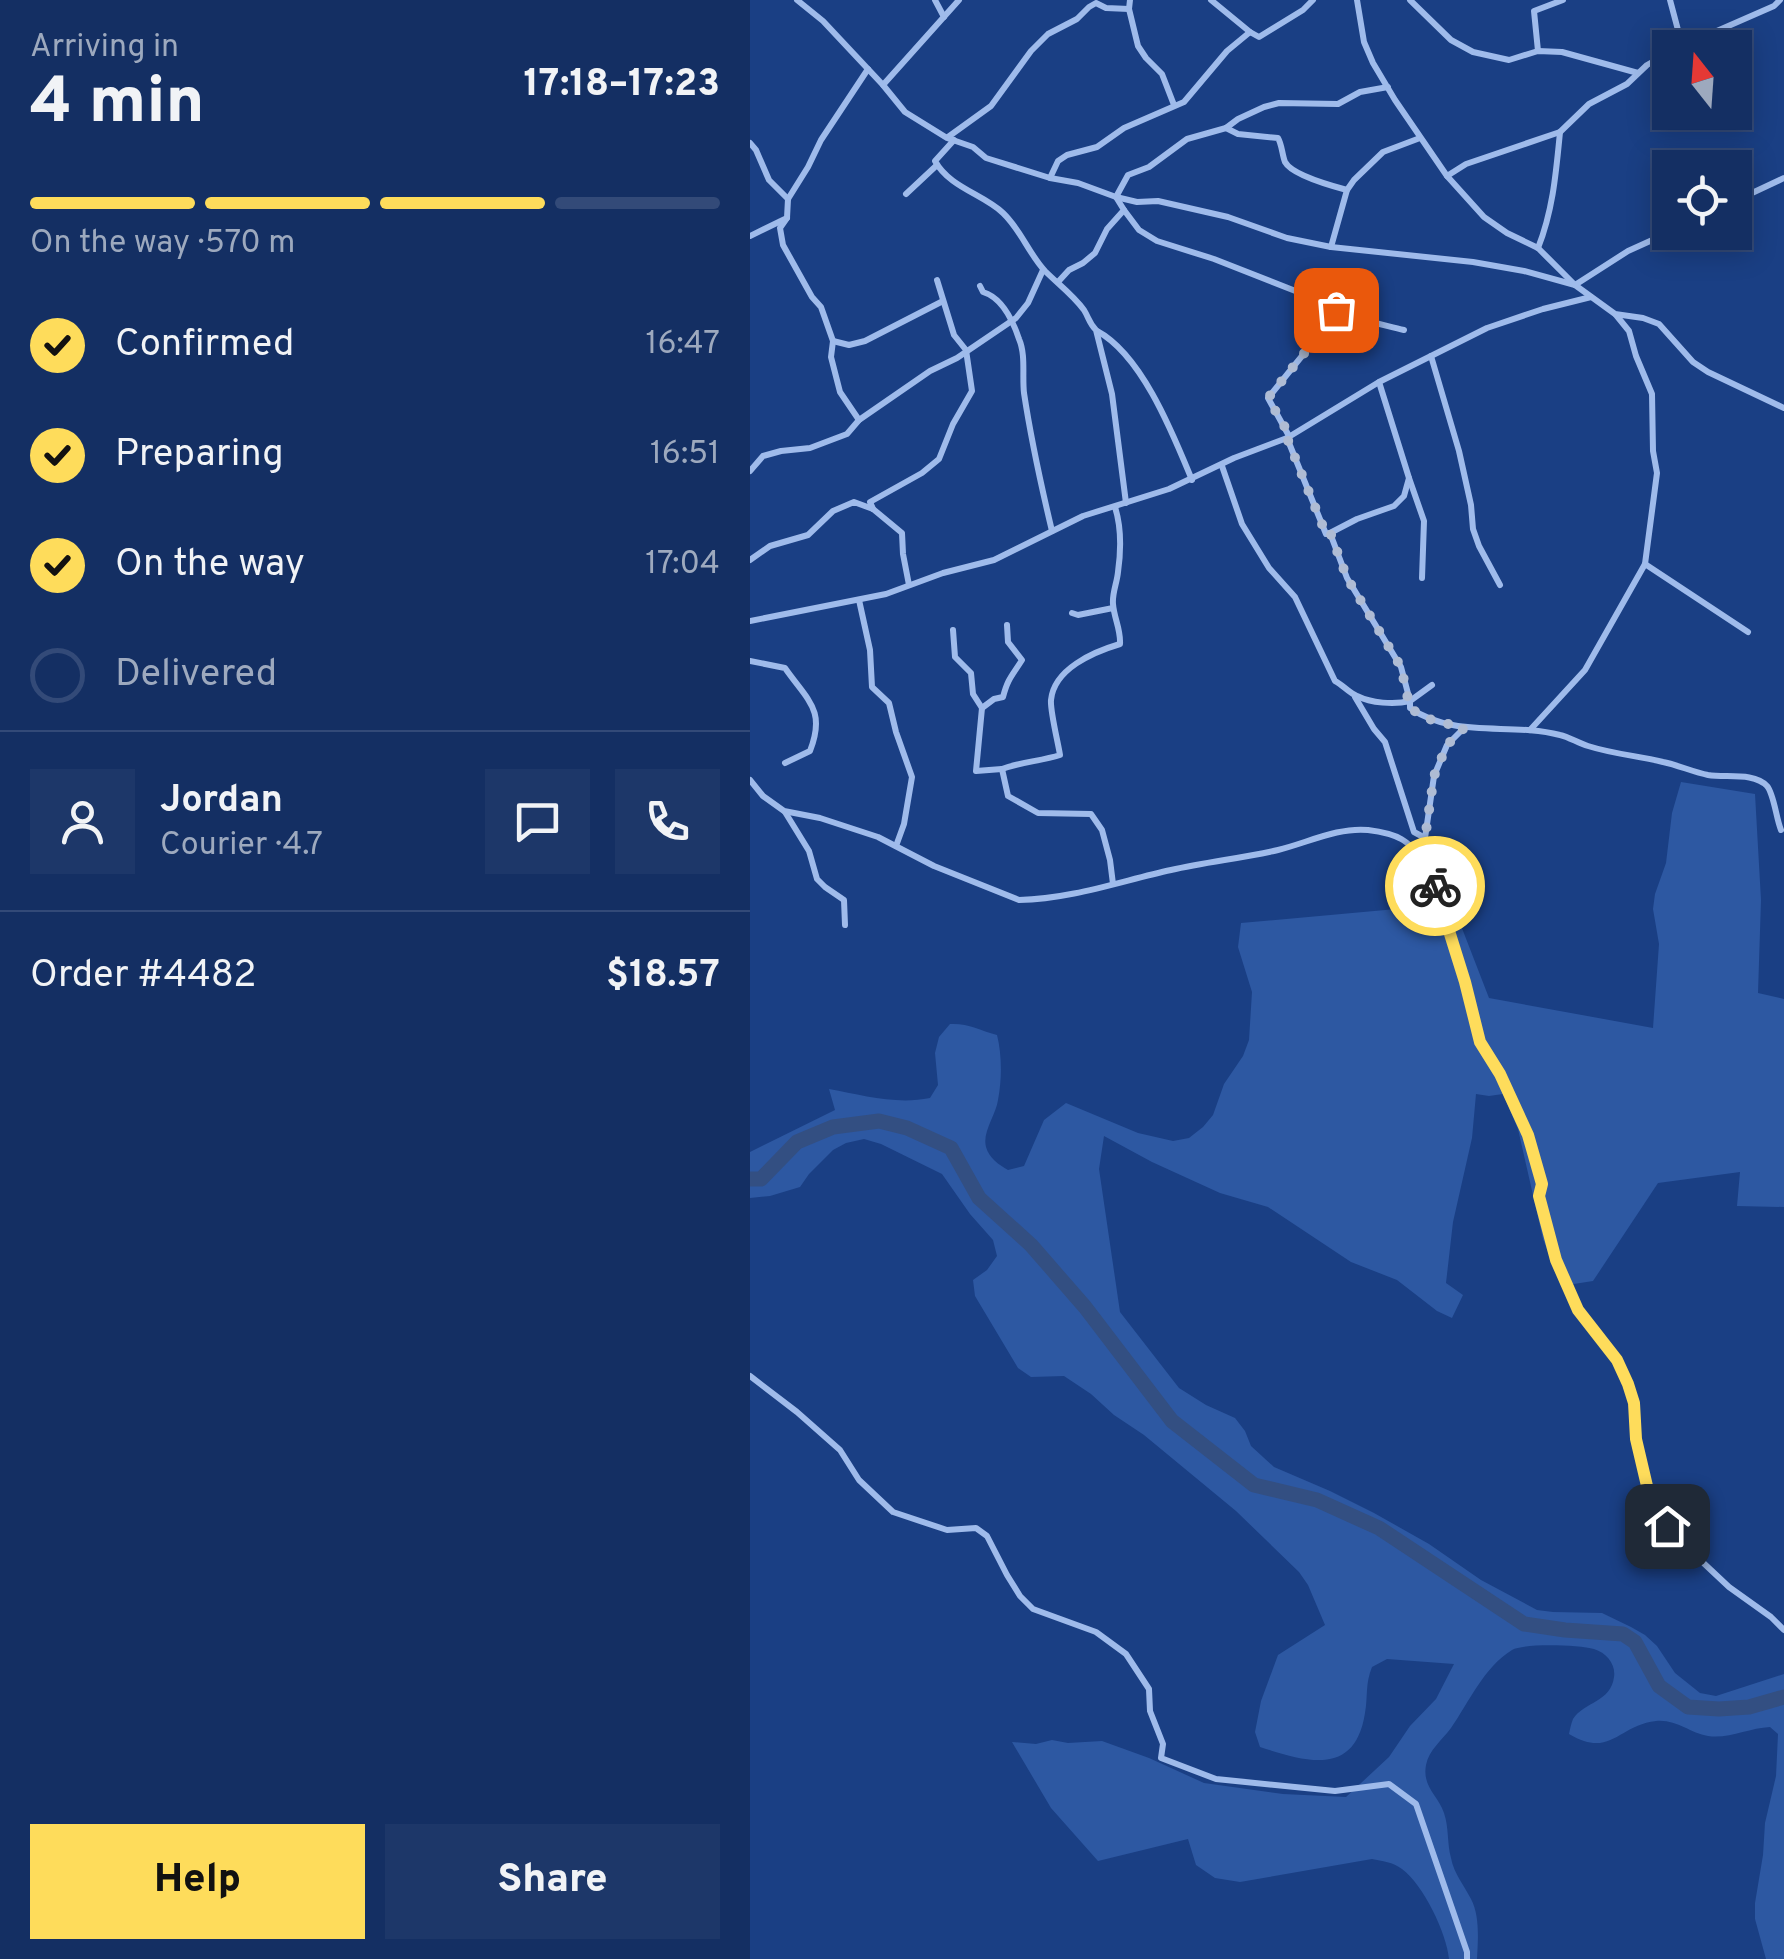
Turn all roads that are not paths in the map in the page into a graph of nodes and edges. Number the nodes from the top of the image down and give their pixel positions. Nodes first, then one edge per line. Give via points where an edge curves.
1 (797, 0) edge
2 (935, 0) edge
3 (959, 0) edge
4 (1130, 0) edge
5 (1211, 0) edge
6 (1312, 0) edge
7 (1357, 0) edge
8 (1410, 0) edge
9 (1563, 0) edge
10 (1670, 0) edge
11 (1780, 0) edge
12 (1129, 9) junction
13 (944, 17) junction
14 (1677, 30) edge
15 (1718, 30) edge
16 (1250, 32) junction
17 (1538, 51) junction
18 (1652, 61) edge
19 (868, 69) junction
20 (1638, 73) junction
21 (883, 85) junction
22 (1388, 87) junction
23 (1174, 104) junction
24 (1226, 128) junction
25 (1560, 132) junction
26 (1420, 138) junction
27 (951, 139) junction
28 (750, 143) edge
29 (938, 164) junction
30 (1447, 176) junction
31 (1050, 178) junction
32 (1784, 178) edge
33 (1347, 190) junction
34 (1752, 193) edge
35 (906, 194) dead end
36 (1116, 197) junction
37 (788, 199) junction
38 (1124, 210) junction
39 (787, 218) junction
40 (750, 236) edge
41 (1652, 240) edge
42 (1331, 247) junction
43 (1538, 248) junction
44 (1043, 269) junction
45 (937, 280) dead end
46 (1058, 282) junction
47 (1575, 285) junction
48 (980, 286) dead end
49 (1591, 297) junction
50 (942, 301) junction
51 (1336, 310) junction
52 (1615, 314) junction
53 (1010, 321) junction
54 (1096, 330) junction
55 (1404, 330) dead end
56 (832, 342) junction
57 (966, 350) junction
58 (1431, 356) junction
59 (1379, 382) junction
60 (1784, 408) edge
61 (858, 420) junction
62 (1288, 437) junction
63 (1222, 466) junction
64 (750, 471) edge
65 (1409, 478) junction
66 (1192, 480) junction
67 (1126, 504) junction
68 (1115, 506) junction
69 (872, 509) junction
70 (1052, 530) junction
71 (1330, 532) junction
72 (750, 560) edge
73 (1645, 564) junction
74 (1422, 578) dead end
75 (908, 585) junction
76 (1500, 586) dead end
77 (859, 600) junction
78 (1113, 608) junction
79 (1072, 613) dead end
80 (750, 620) edge
81 (1008, 625) dead end
82 (953, 630) dead end
83 (1748, 632) dead end
84 (750, 661) edge
85 (1432, 685) dead end
86 (1354, 696) junction
87 (1410, 701) junction
88 (982, 708) junction
89 (1464, 728) junction
90 (1529, 730) junction
91 (785, 763) dead end
92 (1002, 769) junction
93 (750, 780) edge
94 (784, 812) junction
95 (1781, 830) dead end
96 (1425, 838) junction
97 (896, 846) junction
98 (1428, 863) junction
99 (1112, 884) junction
100 (844, 925) dead end
101 (750, 1376) edge
102 (1784, 1630) edge
103 (1467, 1959) edge

1 - 19 street
2 - 13 street
3 - 13 street
4 - 12 street
5 - 16 street
6 - 16 street via 1259,37
7 - 22 street via 1364,42
8 - 17 street via 1473,52 1509,60
9 - 17 street via 1534,11
10 - 14 street
11 - 15 street
12 - 23 street via 1138,46 1162,74
12 - 27 street via 1096,4 1048,34 992,106
13 - 21 street
16 - 23 street via 1184,102
17 - 20 street
18 - 20 street
19 - 21 street
19 - 37 street
20 - 25 street
21 - 27 street via 905,112
22 - 24 street via 1338,104 1264,107
22 - 26 street
23 - 31 street via 1068,155
24 - 33 street via 1278,138 1293,170
24 - 36 street via 1188,139 1128,175
25 - 30 street
25 - 43 street via 1557,182
26 - 30 street
26 - 33 street via 1383,152
27 - 29 street
27 - 31 street
28 - 37 street via 769,180
29 - 35 street
29 - 44 street via 966,191 1002,211
30 - 43 street via 1484,217
31 - 36 street
32 - 34 street
33 - 42 street
36 - 38 street
36 - 42 street via 1228,217
37 - 39 street
38 - 46 street via 1095,254
38 - 51 street via 1157,241
39 - 40 street
39 - 56 street via 780,228 782,245 821,307
41 - 47 street
42 - 47 street via 1474,262
43 - 47 street
44 - 46 street
44 - 53 street via 1028,303
45 - 50 street
46 - 54 street
47 - 49 street
48 - 53 street
49 - 52 street
49 - 58 street via 1508,320
50 - 56 street via 865,341
50 - 57 street
51 - 55 street
51 - 62 street via 1268,398
52 - 60 street via 1659,324 1693,362
52 - 73 street via 1629,331 1652,394 1657,473
53 - 57 street
53 - 70 street via 1021,342 1033,451
54 - 66 street via 1153,394
54 - 67 street
56 - 61 street via 840,392
57 - 61 street
57 - 69 street via 972,391 938,459 870,502
58 - 59 street
58 - 76 street via 1479,546
59 - 62 street
59 - 65 street
61 - 64 street via 846,434 810,448 763,456
62 - 63 street
62 - 71 street
63 - 66 street
63 - 86 street via 1253,545 1295,597 1335,681
65 - 71 street via 1394,506
65 - 74 street via 1424,521
66 - 67 street
67 - 68 street
68 - 70 street
68 - 78 street via 1120,520
69 - 72 street via 854,502 808,535
69 - 75 street via 902,533
70 - 75 street via 994,560
71 - 87 street via 1347,578 1401,667
73 - 83 street
73 - 90 street via 1585,670
75 - 77 street
77 - 80 street
77 - 97 street via 872,687 889,703 912,777
78 - 79 street
78 - 92 street via 1120,644 1093,652 1060,678 1050,697 1060,755
81 - 88 street via 1008,642 1022,660 1003,697
82 - 88 street via 955,657 971,673
84 - 91 street via 785,668 817,715 810,751
85 - 87 street
86 - 87 street
86 - 96 street via 1385,742 1414,832
87 - 89 street via 1425,718
88 - 92 street via 976,770
89 - 90 street
89 - 96 street via 1447,745 1434,776
90 - 95 street via 1764,783
92 - 99 street via 1008,796 1038,813 1091,814 1102,830
93 - 94 street
94 - 97 street
94 - 100 street via 809,851 817,879 844,900
96 - 98 street
97 - 99 street via 1019,900
98 - 99 street via 1403,838 1365,830
98 - 102 street via 1480,1042 1528,1135 1556,1260 1578,1310 1617,1360 1631,1394 1651,1503 1729,1588
101 - 103 street via 840,1450 859,1480 893,1512 946,1530 976,1528 1033,1609 1096,1632 1126,1654 1149,1688 1162,1758 1216,1780 1335,1792 1390,1784 1416,1804

